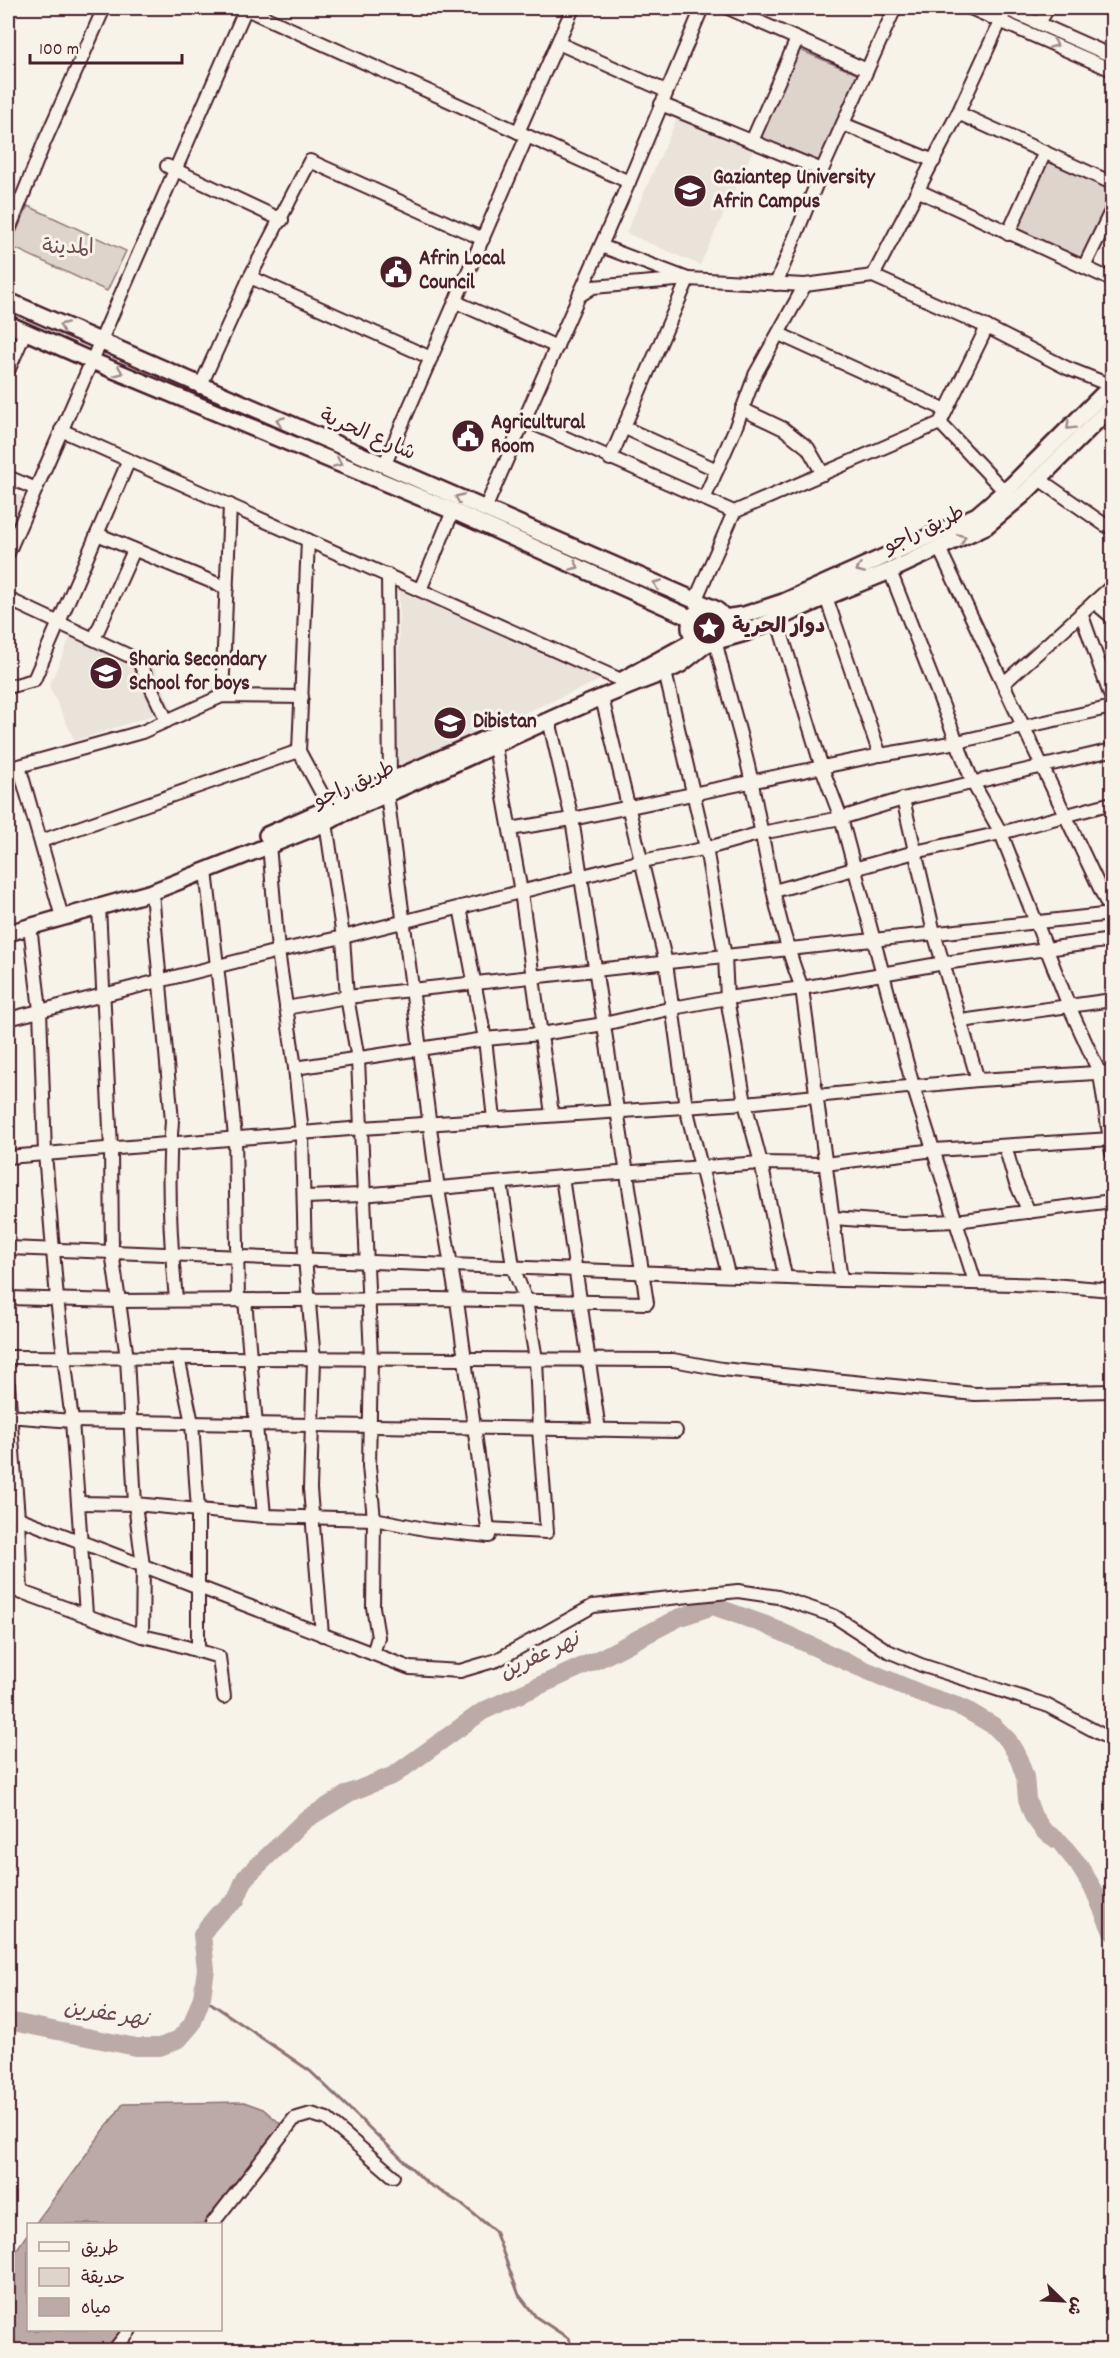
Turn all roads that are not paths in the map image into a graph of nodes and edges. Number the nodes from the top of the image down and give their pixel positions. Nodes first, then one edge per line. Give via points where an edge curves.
1 (104, 8) edge
2 (245, 8) edge
3 (573, 8) edge
4 (702, 8) edge
5 (728, 8) edge
6 (895, 8) edge
7 (969, 8) edge
8 (1005, 8) edge
9 (1048, 8) edge
10 (1000, 21) junction
11 (1039, 23) junction
12 (796, 39) junction
13 (558, 43) junction
14 (1113, 56) edge
15 (867, 70) junction
16 (1113, 70) edge
17 (666, 91) junction
18 (661, 104) junction
19 (958, 113) junction
20 (843, 124) junction
21 (523, 134) junction
22 (752, 141) junction
23 (1045, 152) junction
24 (933, 161) junction
25 (171, 168) junction
26 (822, 170) junction
27 (629, 182) junction
28 (1113, 183) edge
29 (918, 191) junction
30 (1113, 209) edge
31 (282, 220) junction
32 (8, 232) edge
33 (1008, 234) junction
34 (483, 239) junction
35 (601, 246) junction
36 (1084, 267) junction
37 (873, 276) junction
38 (250, 277) junction
39 (688, 279) junction
40 (1113, 280) edge
41 (776, 284) junction
42 (805, 285) junction
43 (579, 296) junction
44 (8, 302) edge
45 (456, 302) junction
46 (8, 324) edge
47 (987, 327) junction
48 (25, 332) junction
49 (779, 334) junction
50 (100, 342) junction
51 (557, 347) junction
52 (431, 358) junction
53 (92, 361) junction
54 (8, 370) edge
55 (1112, 385) edge
56 (200, 387) junction
57 (1113, 406) edge
58 (742, 409) junction
59 (946, 410) junction
60 (525, 420) junction
61 (940, 423) junction
62 (623, 427) junction
63 (62, 430) junction
64 (610, 459) junction
65 (129, 460) junction
66 (384, 466) junction
67 (717, 470) junction
68 (823, 474) junction
69 (8, 477) edge
70 (1039, 479) junction
71 (36, 489) junction
72 (420, 490) junction
73 (1009, 497) junction
74 (704, 499) junction
75 (230, 505) junction
76 (485, 509) junction
77 (453, 511) junction
78 (734, 512) junction
79 (1113, 527) edge
80 (97, 534) junction
81 (308, 540) junction
82 (540, 541) junction
83 (939, 548) junction
84 (134, 550) junction
85 (8, 553) edge
86 (890, 571) junction
87 (388, 575) junction
88 (1113, 586) edge
89 (227, 588) junction
90 (420, 590) junction
91 (826, 597) junction
92 (8, 599) edge
93 (695, 601) junction
94 (1094, 602) junction
95 (710, 608) junction
96 (1081, 613) junction
97 (1113, 617) edge
98 (691, 618) junction
99 (724, 618) junction
100 (777, 620) junction
101 (58, 623) junction
102 (94, 639) junction
103 (709, 642) junction
104 (665, 672) junction
105 (621, 680) junction
106 (1003, 684) junction
107 (8, 687) edge
108 (222, 696) junction
109 (302, 697) junction
110 (602, 698) junction
111 (1113, 700) edge
112 (1113, 707) edge
113 (549, 720) junction
114 (167, 721) junction
115 (1022, 726) junction
116 (957, 742) junction
117 (495, 747) junction
118 (1113, 750) edge
119 (299, 751) junction
120 (880, 755) junction
121 (13, 768) edge
122 (822, 768) junction
123 (1043, 768) junction
124 (752, 782) junction
125 (973, 783) junction
126 (388, 788) junction
127 (694, 793) junction
128 (903, 799) junction
129 (1113, 803) edge
130 (329, 807) junction
131 (629, 807) junction
132 (1065, 816) junction
133 (841, 818) junction
134 (572, 819) junction
135 (326, 823) junction
136 (510, 829) junction
137 (761, 833) junction
138 (1001, 833) junction
139 (41, 841) junction
140 (269, 844) junction
141 (705, 848) junction
142 (915, 852) junction
143 (642, 861) junction
144 (854, 870) junction
145 (206, 871) junction
146 (581, 878) junction
147 (774, 891) junction
148 (152, 892) junction
149 (521, 892) junction
150 (99, 907) junction
151 (460, 907) junction
152 (60, 910) junction
153 (1112, 914) edge
154 (404, 921) junction
155 (1035, 922) junction
156 (8, 923) edge
157 (30, 926) junction
158 (8, 933) edge
159 (934, 933) junction
160 (343, 937) junction
161 (1113, 940) edge
162 (874, 941) junction
163 (787, 950) junction
164 (1047, 950) junction
165 (278, 951) junction
166 (726, 957) junction
167 (666, 963) junction
168 (944, 963) junction
169 (217, 967) junction
170 (595, 971) junction
171 (882, 974) junction
172 (533, 977) junction
173 (160, 981) junction
174 (476, 983) junction
175 (802, 988) junction
176 (414, 990) junction
177 (105, 995) junction
178 (347, 997) junction
179 (727, 998) junction
180 (1113, 999) edge
181 (1069, 1006) junction
182 (286, 1008) junction
183 (673, 1008) junction
184 (40, 1010) junction
185 (8, 1019) edge
186 (961, 1021) junction
187 (603, 1024) junction
188 (542, 1034) junction
189 (485, 1040) junction
190 (420, 1050) junction
191 (358, 1059) junction
192 (295, 1068) junction
193 (1106, 1073) edge
194 (978, 1080) junction
195 (914, 1086) junction
196 (815, 1096) junction
197 (745, 1103) junction
198 (686, 1107) junction
199 (617, 1111) junction
200 (552, 1114) junction
201 (494, 1119) junction
202 (430, 1124) junction
203 (362, 1128) junction
204 (302, 1133) junction
205 (235, 1138) junction
206 (1111, 1139) edge
207 (170, 1144) junction
208 (1005, 1146) junction
209 (111, 1148) junction
210 (934, 1150) junction
211 (45, 1153) junction
212 (1113, 1154) edge
213 (8, 1157) edge
214 (761, 1163) junction
215 (825, 1164) junction
216 (700, 1167) junction
217 (627, 1173) junction
218 (562, 1177) junction
219 (501, 1184) junction
220 (438, 1189) junction
221 (362, 1195) junction
222 (304, 1197) junction
223 (1113, 1201) edge
224 (1029, 1212) junction
225 (833, 1218) junction
226 (956, 1221) junction
227 (8, 1248) edge
228 (53, 1249) junction
229 (112, 1252) junction
230 (171, 1254) junction
231 (236, 1256) junction
232 (305, 1258) junction
233 (367, 1263) junction
234 (451, 1264) junction
235 (513, 1267) junction
236 (576, 1269) junction
237 (642, 1271) junction
238 (729, 1274) junction
239 (785, 1276) junction
240 (841, 1280) junction
241 (975, 1282) junction
242 (1113, 1290) edge
243 (8, 1298) edge
244 (57, 1299) junction
245 (176, 1299) junction
246 (242, 1299) junction
247 (368, 1299) junction
248 (308, 1300) junction
249 (118, 1301) junction
250 (457, 1301) junction
251 (526, 1301) junction
252 (580, 1302) junction
253 (8, 1357) edge
254 (64, 1357) junction
255 (178, 1357) junction
256 (128, 1358) junction
257 (371, 1358) junction
258 (464, 1359) junction
259 (536, 1359) junction
260 (250, 1360) junction
261 (314, 1360) junction
262 (589, 1360) junction
263 (8, 1384) edge
264 (1113, 1391) edge
265 (9, 1416) edge
266 (72, 1421) junction
267 (132, 1422) junction
268 (192, 1423) junction
269 (256, 1423) junction
270 (312, 1425) junction
271 (371, 1426) junction
272 (474, 1428) junction
273 (539, 1429) junction
274 (599, 1430) junction
275 (676, 1431) dead end
276 (78, 1503) junction
277 (135, 1504) junction
278 (198, 1510) junction
279 (13, 1516) edge
280 (264, 1516) junction
281 (313, 1518) junction
282 (374, 1519) junction
283 (488, 1529) junction
284 (82, 1543) junction
285 (143, 1566) junction
286 (8, 1587) edge
287 (199, 1587) junction
288 (21, 1593) junction
289 (86, 1614) junction
290 (322, 1635) junction
291 (142, 1636) junction
292 (198, 1651) junction
293 (373, 1654) junction
294 (224, 1697) dead end
295 (1113, 1740) edge
296 (393, 2176) dead end
297 (213, 2223) edge
298 (129, 2331) edge
299 (114, 2350) edge

1 - 32 street
2 - 21 street
2 - 25 street
3 - 13 street
4 - 17 street
5 - 12 street
6 - 15 street
7 - 10 street
8 - 10 street
8 - 11 street
9 - 11 street
10 -> 16 street
10 - 19 street
11 - 14 street
12 - 15 street
12 - 22 street
13 - 17 street
13 - 21 street
15 - 20 street
17 - 18 street
18 - 22 street
18 - 27 street
19 - 23 street
19 - 24 street
20 - 24 street
20 - 26 street
21 - 27 street
21 - 34 street
22 - 26 street
23 - 28 street
23 - 33 street
24 - 29 street
25 - 31 street
25 - 50 street
26 - 41 street
27 - 35 street
29 - 33 street
29 - 37 street
30 - 36 street
31 - 34 street via 310,161
31 - 38 street
33 - 36 street
34 - 45 street
35 - 39 street
35 - 43 street
36 - 40 street
37 - 42 street
37 - 47 street
38 - 52 street
38 - 56 street
39 - 41 street
39 - 43 street via 593,286
39 - 62 street
41 - 42 street
42 - 49 street
43 - 51 street
50 -> 44 main road, شارع الحرية
45 - 51 street
45 - 52 street
46 - 48 main road, شارع الحرية
47 - 55 street via 1068,368
47 - 59 street
48 - 53 main road, شارع الحرية
48 - 54 street
49 - 58 street via 754,375
49 - 59 street
50 - 53 street
50 - 56 main road, شارع الحرية
51 - 60 street
52 - 66 street
53 - 63 street
53 -> 72 main road, شارع الحرية
55 -> 73 main road, طريق راجو
66 -> 56 main road, شارع الحرية
57 - 70 main road, طريق راجو
58 - 67 street
58 - 68 street via 784,429 808,448
59 - 61 street
60 - 64 street
60 - 76 street
61 - 68 street
61 - 73 street
62 - 64 street
62 - 67 street
63 - 65 street
63 - 71 street
64 - 74 street
65 - 75 street
65 - 80 street
66 - 72 main road, شارع الحرية
67 - 74 street
68 - 78 street
69 - 71 street
70 - 73 main road, طريق راجو
70 - 79 street
71 - 85 street
76 -> 72 main road, شارع الحرية
72 - 77 main road, شارع الحرية
83 -> 73 main road, طريق راجو via 986,526
73 -> 99 main road, طريق راجو via 783,602
74 - 78 street
75 - 81 street
75 - 89 street
76 - 82 main road, شارع الحرية
77 - 82 main road, شارع الحرية
77 - 90 street
78 - 93 street
80 - 84 street
80 - 101 street
81 - 87 street
81 - 109 street
93 -> 82 main road, شارع الحرية
82 -> 98 main road, شارع الحرية
83 - 86 main road, طريق راجو
83 - 106 street
84 - 89 street
84 - 102 street
86 - 91 main road, طريق راجو
86 - 116 street
87 - 90 street
87 - 126 street
88 - 94 street
89 - 108 street
90 - 105 street
91 - 100 main road, طريق راجو
91 - 120 street
92 - 101 street
93 - 95 main road, شارع الحرية
94 - 96 street
94 - 97 street
95 - 98 main road
95 - 99 main road
96 - 106 street
96 - 111 street
98 - 103 main road via 690,632
99 - 103 main road via 726,630
100 - 103 main road, طريق راجو
100 - 122 street
101 - 102 street
101 - 107 street via 34,680
102 - 114 street via 138,660
103 - 104 main road, طريق راجو
103 - 105 main road, طريق راجو
103 - 124 street
104 - 110 main road, طريق راجو
104 - 127 street
105 - 126 main road, طريق راجو
106 - 115 street
108 - 109 street
108 - 114 street
109 - 119 street
110 - 113 main road, طريق راجو
110 - 131 street
112 - 115 street
113 - 117 main road, طريق راجو
113 - 134 street
114 - 121 street via 142,732
115 - 116 street
115 - 123 street
116 - 120 street
116 - 125 street
117 - 126 main road, طريق راجو
117 - 136 street
118 - 123 street
119 - 130 street
119 - 139 street
120 - 122 street
121 - 139 street
122 - 124 street
122 - 133 street
123 - 125 street
123 - 132 street
124 - 127 street
124 - 137 street
125 - 128 street
125 - 138 street
126 - 130 main road, طريق راجو
126 - 135 main road, طريق راجو
126 - 154 street
127 - 131 street
127 - 141 street
128 - 133 street
128 - 142 street
129 - 132 street
130 - 152 main road, طريق راجو via 161,880
131 - 134 street
131 - 143 street
132 - 138 street
132 - 153 street
133 - 137 street
133 - 144 street
134 - 136 street
134 - 146 street
135 - 140 main road, طريق راجو
135 - 160 street
136 - 149 street
137 - 141 street
137 - 147 street
138 - 142 street
138 - 155 street
139 - 152 street
140 - 145 main road, طريق راجو
140 - 165 street
141 - 143 street
141 - 166 street
142 - 144 street
142 - 159 street
143 - 146 street
143 - 167 street
144 - 147 street
144 - 162 street
145 - 148 main road, طريق راجو
145 - 169 street
146 - 149 street
146 - 170 street
147 - 163 street
148 - 150 main road, طريق راجو
148 - 173 street
149 - 151 street
149 - 172 street
150 - 157 main road, طريق راجو
150 - 177 street
151 - 154 street
151 - 174 street
152 - 156 main road, طريق راجو
153 - 155 street
154 - 160 street
154 - 176 street
155 - 159 street
155 - 164 street
157 - 158 main road, طريق راجو
157 - 184 street
159 - 162 street
159 - 168 street
160 - 165 street
160 - 178 street
161 - 164 street
162 - 163 street
162 - 171 street
163 - 166 street
163 - 175 street
164 - 168 street
164 - 181 street
165 - 169 street
165 - 182 street
166 - 167 street
166 - 179 street
167 - 170 street
167 - 183 street
168 - 171 street
168 - 186 street
169 - 173 street
169 - 205 street
170 - 172 street
170 - 187 street
171 - 175 street
171 - 195 street
172 - 174 street
172 - 188 street
173 - 177 street
173 - 207 street via 172,1121
174 - 176 street
174 - 189 street
175 - 179 street
175 - 196 street
176 - 178 street
176 - 190 street
177 - 184 street
177 - 209 street
178 - 182 street
178 - 191 street
179 - 183 street
179 - 197 street
180 - 181 street
181 - 186 street
181 - 193 street
182 - 192 street
183 - 187 street
183 - 198 street
184 - 185 street
184 - 211 street
186 - 194 street
187 - 188 street
187 - 199 street
188 - 189 street
188 - 200 street
189 - 190 street
189 - 201 street
190 - 191 street
190 - 202 street
191 - 192 street
191 - 203 street
192 - 204 street
193 - 194 street
193 - 206 street
194 - 195 street
195 - 196 street
195 - 210 street
196 - 197 street
196 - 215 street
197 - 198 street
197 - 214 street
198 - 199 street
198 - 216 street
199 - 200 street
199 - 217 street
200 - 201 street
201 - 202 street
202 - 203 street
202 - 220 street
203 - 204 street
203 - 221 street
204 - 205 street
204 - 222 street
205 - 207 street
205 - 231 street
206 - 208 street
206 - 212 street
207 - 209 street
207 - 230 street
208 - 210 street
208 - 224 street
209 - 211 street
209 - 229 street
210 - 215 street
210 - 226 street
211 - 213 street
211 - 228 street
214 - 215 street
214 - 216 street
214 - 239 street
215 - 225 street
216 - 217 street
216 - 238 street
217 - 218 street
217 - 237 street
218 - 219 street
218 - 236 street
219 - 220 street
219 - 235 street
220 - 221 street
220 - 234 street
221 - 222 street
221 - 233 street
222 - 232 street
223 - 224 street
224 - 226 street
225 - 226 street via 903,1223
225 - 240 street
226 - 241 street
227 - 228 street
228 - 229 street
228 - 244 street
229 - 230 street
229 - 249 street
230 - 231 street
230 - 245 street
231 - 232 street
231 - 246 street
232 - 233 street
232 - 248 street
233 - 234 street
233 - 247 street
234 - 235 street
234 - 250 street
235 - 236 street
235 - 251 street
236 - 237 street
236 - 252 street
237 - 238 street
237 - 252 street via 647,1303
238 - 239 street
239 - 240 street
240 - 241 street
241 - 242 street
243 - 244 street
244 - 249 street
244 - 254 street
245 - 246 street
245 - 249 street
246 - 248 street
246 - 260 street
247 - 248 street
247 - 250 street
247 - 257 street
248 - 261 street
249 - 256 street
250 - 251 street
250 - 258 street
251 - 252 street
251 - 259 street
252 - 262 street
253 - 254 street
254 - 256 street
254 - 266 street
255 - 256 street
255 - 260 street
255 - 268 street
256 - 267 street
257 - 258 street
257 - 261 street
257 - 271 street
258 - 259 street
258 - 272 street
259 - 262 street
259 - 273 street
260 - 261 street
260 - 269 street
261 - 270 street
262 - 264 street via 673,1360 722,1369 975,1394
262 - 274 street
263 - 265 street
265 - 266 street
265 - 279 street
266 - 267 street
266 - 276 street
267 - 268 street
267 - 277 street
268 - 269 street
268 - 278 street
269 - 270 street
269 - 280 street
270 - 271 street
270 - 281 street
271 - 272 street
271 - 282 street via 369,1466
272 - 273 street
272 - 283 street
273 - 274 street
273 - 283 street via 547,1532
274 - 275 street
276 - 277 street
276 - 284 street
277 - 278 street
277 - 285 street
278 - 280 street
278 - 287 street
279 - 284 street
279 - 288 street
280 - 281 street
281 - 282 street
281 - 290 street
282 - 283 street via 489,1536
282 - 293 street via 373,1607 378,1637
284 - 285 street
284 - 289 street
285 - 287 street
285 - 291 street
286 - 288 street
287 - 290 street
287 - 292 street
288 - 289 street
289 - 291 street
290 - 293 street
291 - 292 street
292 - 294 street via 219,1657
293 - 295 street via 410,1668 460,1671 497,1660 593,1606 738,1591 778,1597 834,1616 888,1652 1046,1705
296 - 297 street via 327,2119 311,2114 294,2120
298 - 299 street

